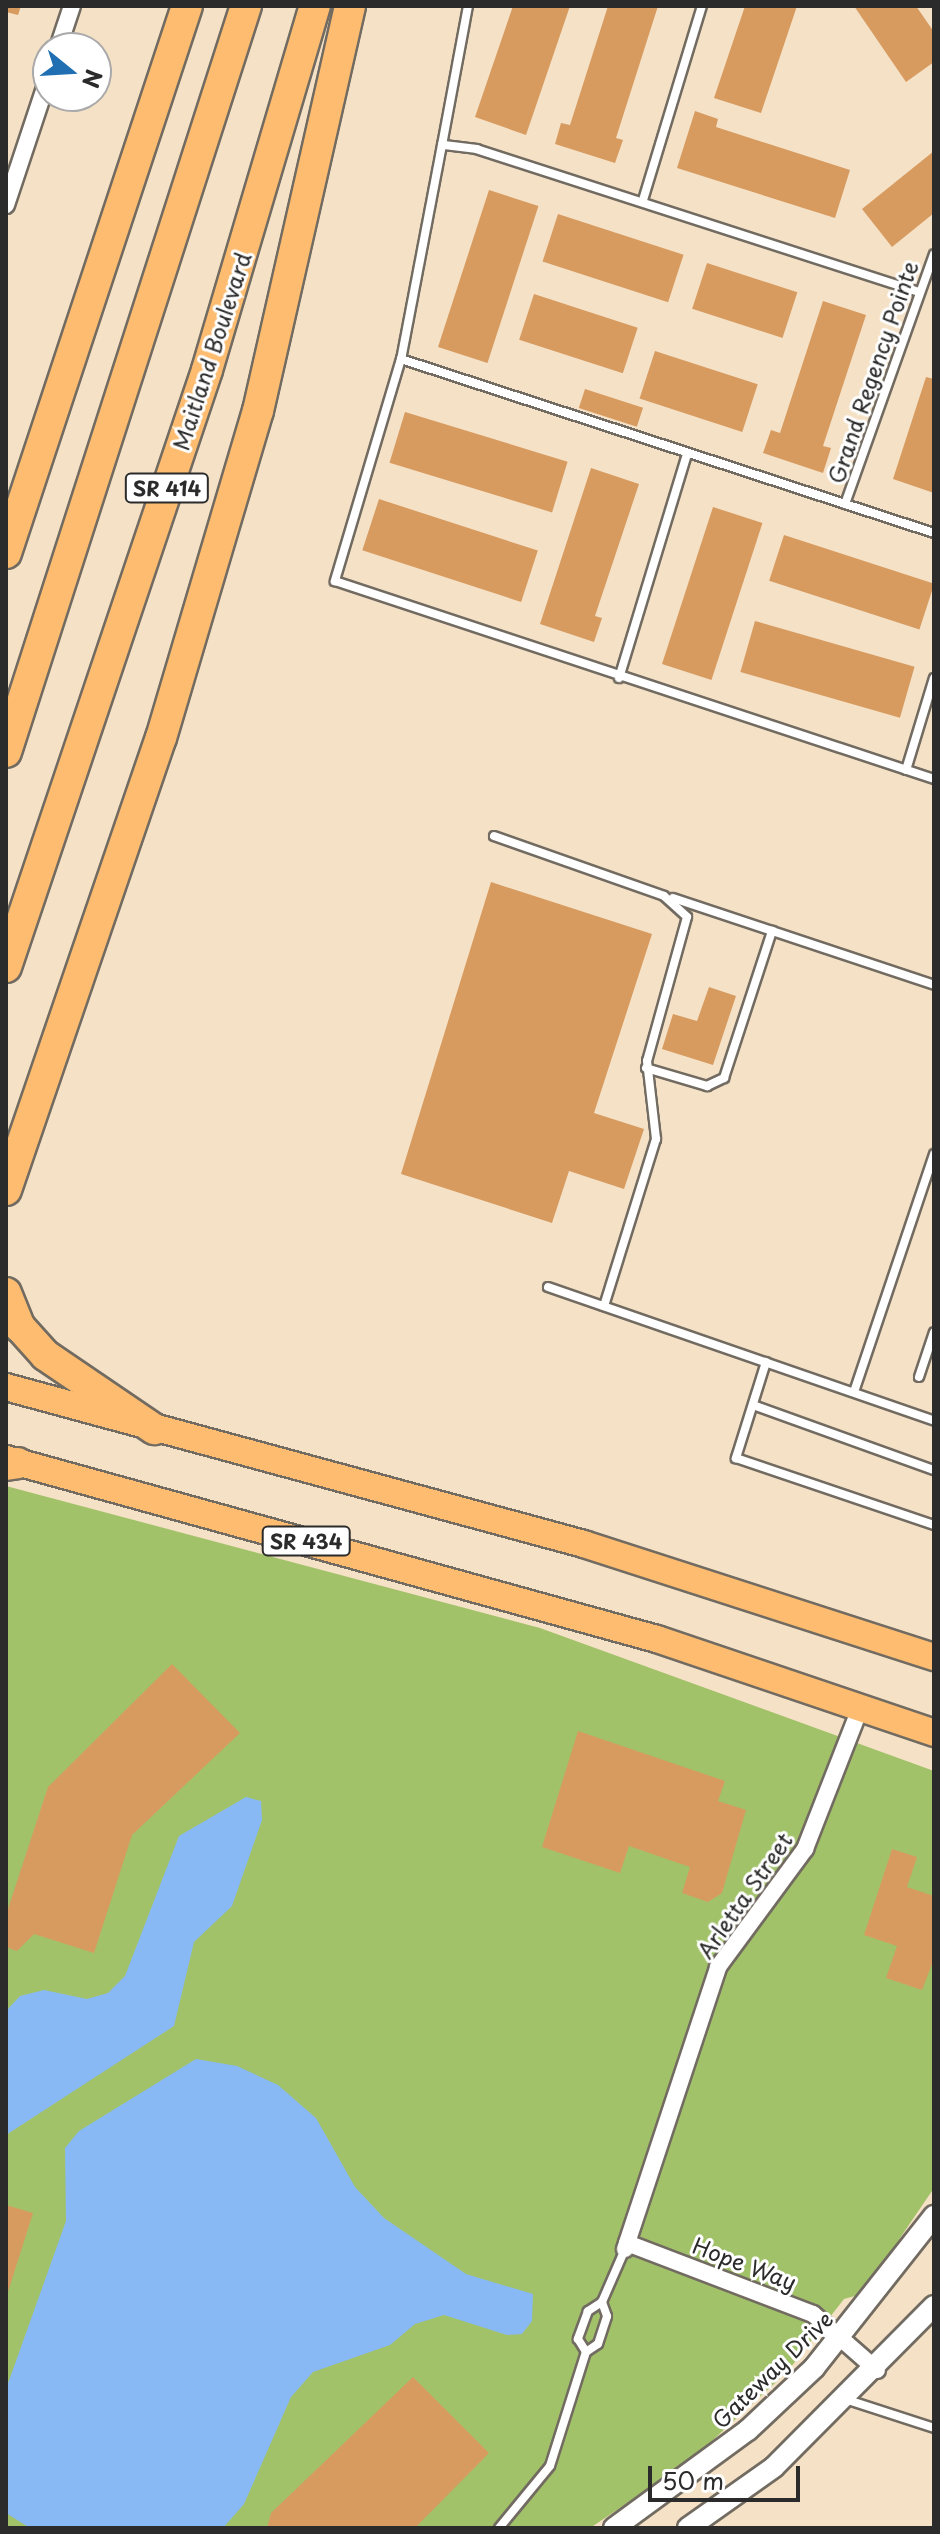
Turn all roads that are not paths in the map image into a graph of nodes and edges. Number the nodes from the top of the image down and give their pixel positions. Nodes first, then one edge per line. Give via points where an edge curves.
1 (72, 6) edge
2 (187, 6) edge
3 (246, 6) edge
4 (315, 6) edge
5 (350, 6) edge
6 (468, 6) edge
7 (702, 6) edge
8 (63, 32) edge
9 (37, 112) edge
10 (442, 145) junction
11 (643, 200) junction
12 (6, 205) edge
13 (934, 254) edge
14 (919, 292) junction
15 (401, 359) junction
16 (687, 454) junction
17 (845, 504) junction
18 (934, 533) edge
19 (6, 553) edge
20 (619, 678) junction
21 (934, 678) edge
22 (6, 752) edge
23 (906, 770) junction
24 (934, 779) edge
25 (494, 836) dead end
26 (664, 896) junction
27 (772, 931) junction
28 (6, 967) edge
29 (934, 985) edge
30 (646, 1068) junction
31 (934, 1154) edge
32 (6, 1190) edge
33 (548, 1287) dead end
34 (6, 1293) edge
35 (604, 1306) junction
36 (934, 1332) edge
37 (766, 1362) junction
38 (919, 1377) dead end
39 (6, 1387) edge
40 (854, 1392) junction
41 (753, 1405) junction
42 (934, 1421) edge
43 (154, 1429) junction
44 (10, 1463) edge
45 (934, 1470) edge
46 (934, 1525) edge
47 (934, 1657) edge
48 (861, 1706) junction
49 (934, 1733) edge
50 (934, 2216) edge
51 (626, 2246) junction
52 (602, 2302) junction
53 (934, 2306) edge
54 (843, 2338) junction
55 (586, 2352) junction
56 (877, 2370) junction
57 (848, 2400) junction
58 (934, 2428) edge
59 (499, 2528) edge
60 (614, 2528) edge
61 (688, 2528) edge

1 - 8 street
2 - 19 highway
3 - 22 highway, SR 414
4 - 28 highway, Maitland Boulevard / SR 414 via 207,370
5 - 32 highway via 258,411 161,738
6 - 10 lane
7 - 11 lane
9 - 12 street
10 - 11 lane
10 - 15 lane
11 - 14 lane
13 - 14 lane, Grand Regency Pointe
14 - 17 lane, Grand Regency Pointe
15 - 16 lane
15 - 20 lane via 335,581
16 - 17 lane
16 - 20 lane
17 - 18 lane
20 - 23 lane
21 - 23 lane
23 - 24 lane
25 - 26 lane
26 - 27 lane
26 - 30 lane via 687,917 688,932
27 - 29 lane
27 - 30 lane via 724,1078 707,1086
30 - 35 lane via 656,1139
31 - 40 lane
33 - 35 lane
34 - 43 highway via 20,1327 45,1355
35 - 37 lane
36 - 38 lane
37 - 40 lane
37 - 41 lane
39 - 43 main road
40 - 42 lane
41 - 45 lane
41 - 46 lane via 736,1458
43 - 47 main road via 584,1544
44 - 48 main road, SR 434 via 554,1609
48 - 49 main road, SR 434
48 - 51 street, Arletta Street via 805,1849 718,1967
50 - 54 street, Gateway Drive
51 - 52 lane
51 - 54 street, Hope Way via 781,2299
52 - 55 lane via 603,2330
52 - 55 lane via 588,2311 578,2339
53 - 56 street
54 - 56 street, Hope Way
54 - 60 street, Gateway Drive via 748,2430
55 - 59 lane via 550,2466
56 - 57 street
57 - 58 lane
57 - 61 street via 774,2467

